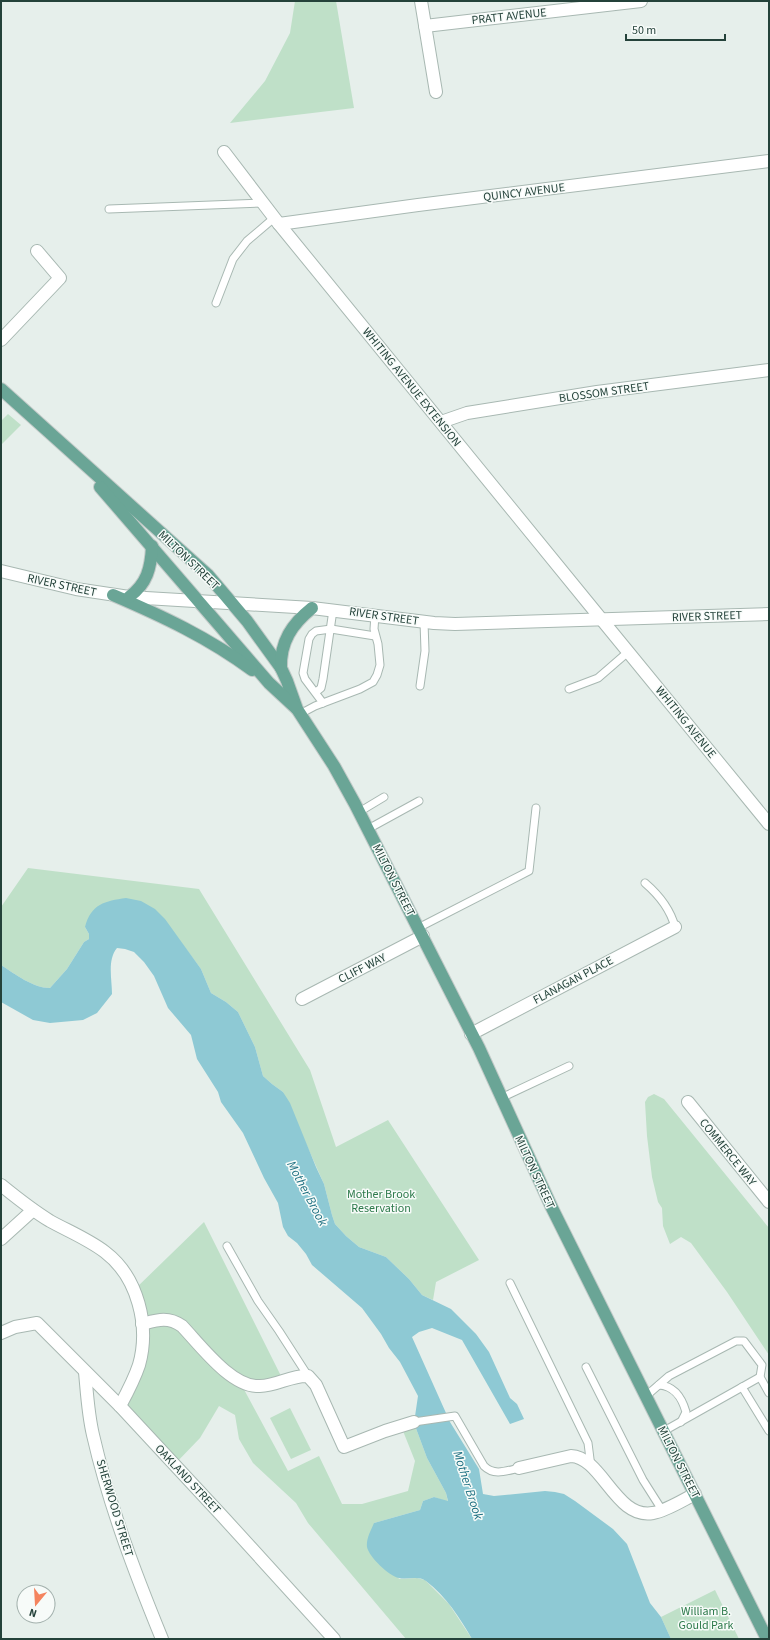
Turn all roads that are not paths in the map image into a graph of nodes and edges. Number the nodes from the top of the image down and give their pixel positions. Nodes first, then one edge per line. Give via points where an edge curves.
1 (421, 1) edge
2 (641, 1) edge
3 (588, 4) edge
4 (425, 26) junction
5 (436, 92) dead end
6 (224, 152) dead end
7 (769, 161) edge
8 (262, 203) junction
9 (109, 209) dead end
10 (276, 221) junction
11 (37, 251) dead end
12 (216, 303) dead end
13 (1, 340) edge
14 (769, 370) edge
15 (1, 389) edge
16 (440, 422) junction
17 (70, 451) junction
18 (152, 546) junction
19 (1, 571) edge
20 (113, 595) junction
21 (129, 597) junction
22 (200, 602) junction
23 (232, 603) junction
24 (312, 608) junction
25 (334, 610) junction
26 (769, 614) edge
27 (375, 615) junction
28 (602, 620) junction
29 (424, 622) junction
30 (331, 629) junction
31 (375, 636) junction
32 (628, 652) junction
33 (281, 668) junction
34 (269, 683) junction
35 (420, 686) dead end
36 (569, 689) dead end
37 (316, 692) junction
38 (323, 703) junction
39 (298, 711) junction
40 (384, 797) dead end
41 (420, 801) dead end
42 (536, 808) dead end
43 (359, 812) junction
44 (769, 824) edge
45 (368, 828) junction
46 (645, 883) dead end
47 (675, 927) joint
48 (420, 932) junction
49 (302, 999) dead end
50 (471, 1034) junction
51 (568, 1066) dead end
52 (501, 1098) junction
53 (688, 1102) dead end
54 (1, 1185) edge
55 (769, 1202) edge
56 (33, 1210) junction
57 (1, 1239) edge
58 (227, 1246) dead end
59 (510, 1283) dead end
60 (142, 1324) junction
61 (1, 1333) edge
62 (586, 1367) dead end
63 (85, 1372) junction
64 (308, 1376) junction
65 (760, 1377) junction
66 (659, 1385) junction
67 (742, 1387) junction
68 (769, 1393) edge
69 (646, 1396) junction
70 (120, 1406) junction
71 (414, 1422) joint
72 (681, 1422) junction
73 (769, 1431) edge
74 (664, 1432) junction
75 (591, 1467) junction
76 (519, 1468) joint
77 (695, 1494) junction
78 (662, 1510) junction
79 (162, 1639) edge
80 (334, 1639) edge
81 (767, 1639) edge

1 - 4 street
2 - 3 street, PRATT AVENUE
3 - 4 street, PRATT AVENUE
4 - 5 street
6 - 8 street, WHITING AVENUE EXTENSION
7 - 10 street, QUINCY AVENUE
8 - 9 lane
8 - 10 street, WHITING AVENUE EXTENSION
10 - 12 lane via 247,241 233,259
10 - 16 street, WHITING AVENUE EXTENSION
11 - 13 street via 60,278
14 - 16 street, BLOSSOM STREET via 582,394 467,413
15 - 17 main road, MILTON STREET
16 - 28 street, WHITING AVENUE EXTENSION
17 - 18 main road, MILTON STREET
17 - 23 main road, MILTON STREET via 208,575
18 - 21 main road via 152,562 148,575
18 - 22 main road, MILTON STREET
19 - 20 street, RIVER STREET
20 - 21 street, RIVER STREET
20 - 34 main road via 166,618 206,640
21 - 22 street, RIVER STREET
22 - 23 street, RIVER STREET
22 - 34 main road, MILTON STREET
23 - 24 street, RIVER STREET
23 - 33 main road, MILTON STREET
24 - 25 street, RIVER STREET
24 - 33 main road via 297,621 286,639 282,650
25 - 27 street, RIVER STREET
25 - 30 lane
26 - 28 street, RIVER STREET
27 - 29 street, RIVER STREET
27 - 31 lane
28 - 29 street, RIVER STREET via 455,624
28 - 32 street, WHITING AVENUE
29 - 35 lane
30 - 31 lane
30 - 37 lane via 321,688
30 - 37 lane via 316,631 309,639 303,673
31 - 38 lane via 380,665 373,682
32 - 36 lane via 598,678
32 - 44 street, WHITING AVENUE
33 - 39 main road, MILTON STREET
34 - 39 main road, MILTON STREET
37 - 38 lane
38 - 39 lane
39 - 43 main road, MILTON STREET via 334,766
40 - 43 lane
41 - 45 lane
42 - 48 lane via 529,871
43 - 45 main road, MILTON STREET
45 - 48 main road, MILTON STREET
46 - 47 lane via 659,895 669,910
47 - 50 street, FLANAGAN PLACE
48 - 49 street, CLIFF WAY
48 - 50 main road, MILTON STREET
50 - 52 main road, MILTON STREET
51 - 52 lane
52 - 69 main road, MILTON STREET via 552,1208
53 - 55 street, COMMERCE WAY
54 - 56 street
56 - 57 street
56 - 60 street via 91,1243 119,1264 134,1290
58 - 64 lane via 258,1301
59 - 75 lane via 588,1443
60 - 64 street via 159,1319 175,1321 230,1376 250,1385 269,1385
60 - 70 street via 139,1364
61 - 63 street, OAKLAND STREET via 15,1327 37,1323
62 - 78 lane via 643,1480
63 - 70 street, OAKLAND STREET
63 - 79 street, SHERWOOD STREET via 93,1434 106,1483 128,1551
64 - 71 street via 316,1385 344,1448
65 - 66 lane via 762,1365 744,1341 736,1341 669,1376
65 - 67 lane
65 - 68 lane
66 - 69 lane
66 - 72 lane via 671,1388 678,1394 686,1412
67 - 72 lane
67 - 73 lane
69 - 74 main road, MILTON STREET
70 - 80 street, OAKLAND STREET
71 - 76 lane via 455,1416 489,1471 500,1472
72 - 74 lane
74 - 77 main road, MILTON STREET
75 - 76 street via 578,1456 571,1456
75 - 78 street via 634,1511 643,1514
77 - 78 street
77 - 81 main road, MILTON STREET

